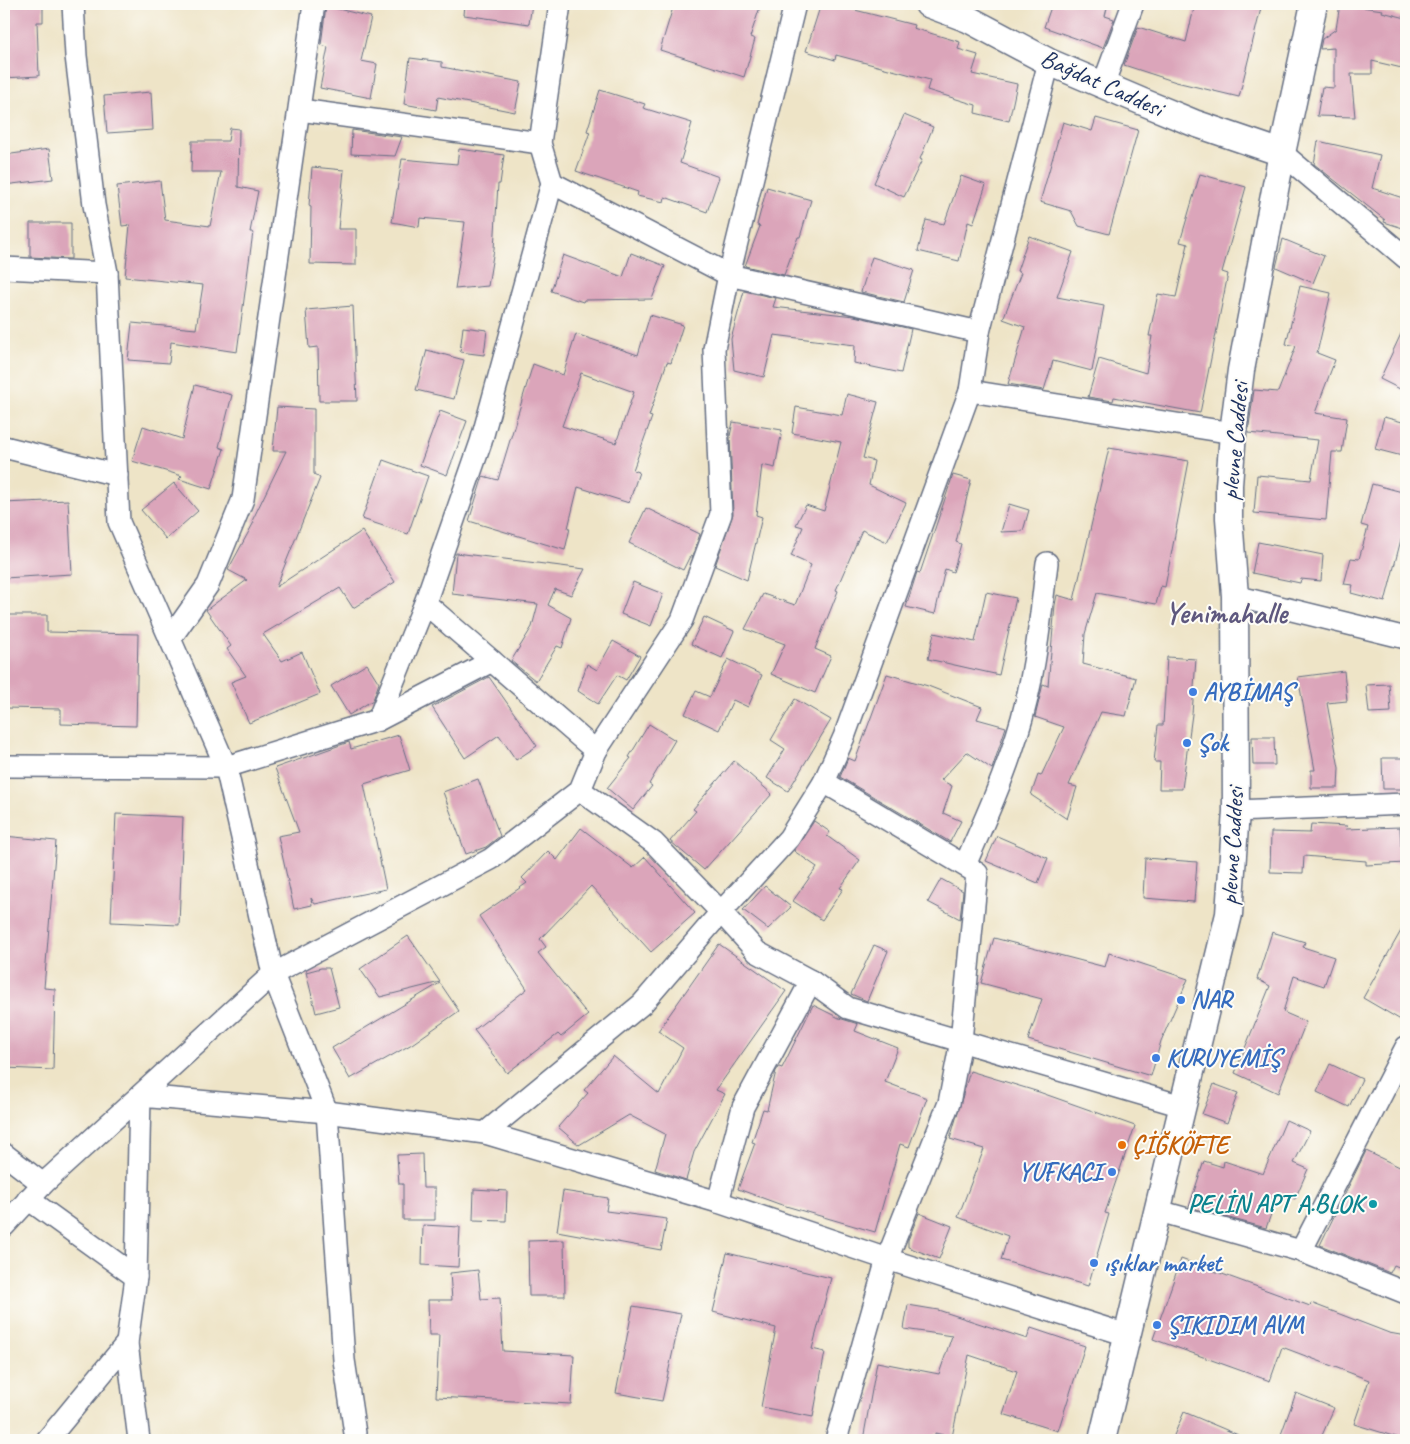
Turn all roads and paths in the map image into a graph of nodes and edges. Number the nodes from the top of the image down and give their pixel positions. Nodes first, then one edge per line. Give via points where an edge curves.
1 (73, 4) edge
2 (314, 4) edge
3 (560, 4) edge
4 (795, 4) edge
5 (928, 4) edge
6 (1133, 4) edge
7 (1314, 4) edge
8 (1049, 62) junction
9 (1103, 85) junction
10 (300, 110) junction
11 (540, 143) junction
12 (1282, 153) junction
13 (552, 184) junction
14 (1406, 258) edge
15 (4, 268) edge
16 (108, 273) junction
17 (729, 275) junction
18 (979, 332) junction
19 (970, 391) junction
20 (1233, 433) junction
21 (4, 447) edge
22 (117, 475) junction
23 (1047, 563) dead end
24 (1235, 596) junction
25 (425, 603) junction
26 (1406, 638) edge
27 (170, 639) junction
28 (492, 661) junction
29 (378, 720) junction
30 (596, 751) junction
31 (4, 766) edge
32 (226, 768) junction
33 (824, 782) junction
34 (580, 790) junction
35 (1406, 804) edge
36 (1236, 811) junction
37 (964, 865) junction
38 (722, 912) junction
39 (273, 974) junction
40 (811, 981) junction
41 (960, 1041) junction
42 (1406, 1047) edge
43 (140, 1096) junction
44 (1182, 1106) junction
45 (327, 1112) junction
46 (486, 1133) junction
47 (4, 1154) edge
48 (36, 1191) junction
49 (718, 1202) junction
50 (1159, 1211) junction
51 (4, 1226) edge
52 (1301, 1251) junction
53 (887, 1259) junction
54 (136, 1277) junction
55 (1406, 1293) edge
56 (1127, 1335) junction
57 (127, 1343) junction
58 (1106, 1439) edge
59 (46, 1440) edge
60 (139, 1440) edge
61 (356, 1440) edge
62 (836, 1440) edge

1 - 16 street via 94,205
2 - 10 street
3 - 11 street
4 - 17 street
5 - 8 street, Bağdat Caddesi via 968,19
6 - 9 street
7 - 12 street, plevne Caddesi
8 - 9 street, Bağdat Caddesi
8 - 18 street
9 - 12 street, Bağdat Caddesi via 1194,123
10 - 11 street
10 - 27 street via 243,499 208,585
11 - 13 street
12 - 14 street
12 - 20 street, plevne Caddesi via 1241,370
13 - 17 street
13 - 25 street via 481,442
15 - 16 street
16 - 22 street
17 - 18 street
17 - 30 street via 714,349 721,514 682,620
18 - 19 street
19 - 20 street
19 - 33 street via 844,737
20 - 24 street, plevne Caddesi via 1229,518
21 - 22 street
22 - 27 street via 119,522
23 - 37 street via 1038,643 1018,733 994,801
24 - 26 street
24 - 36 street, plevne Caddesi
25 - 28 street
25 - 29 street
27 - 32 street
28 - 29 street
28 - 30 street
29 - 32 street
30 - 34 street
31 - 32 street
32 - 39 street
33 - 37 street
33 - 38 street via 789,838
34 - 38 street via 654,843
34 - 39 street via 492,858
35 - 36 street
36 - 44 street, plevne Caddesi via 1229,914
37 - 41 street via 977,872
38 - 40 street via 757,952
38 - 46 street via 642,1004
39 - 43 street
39 - 45 street
40 - 41 street via 848,1008
40 - 49 street via 743,1107
41 - 44 street
41 - 53 street via 949,1103
42 - 52 street
43 - 45 street
43 - 48 street
43 - 54 street
44 - 50 street, plevne Caddesi
45 - 46 street
45 - 61 street via 344,1360
46 - 49 street
47 - 48 street
48 - 51 street
48 - 54 street
49 - 53 street
50 - 52 street
50 - 56 street, plevne Caddesi
52 - 55 street
53 - 56 street
53 - 62 street
54 - 57 street
56 - 58 street, plevne Caddesi
57 - 59 street
57 - 60 street

